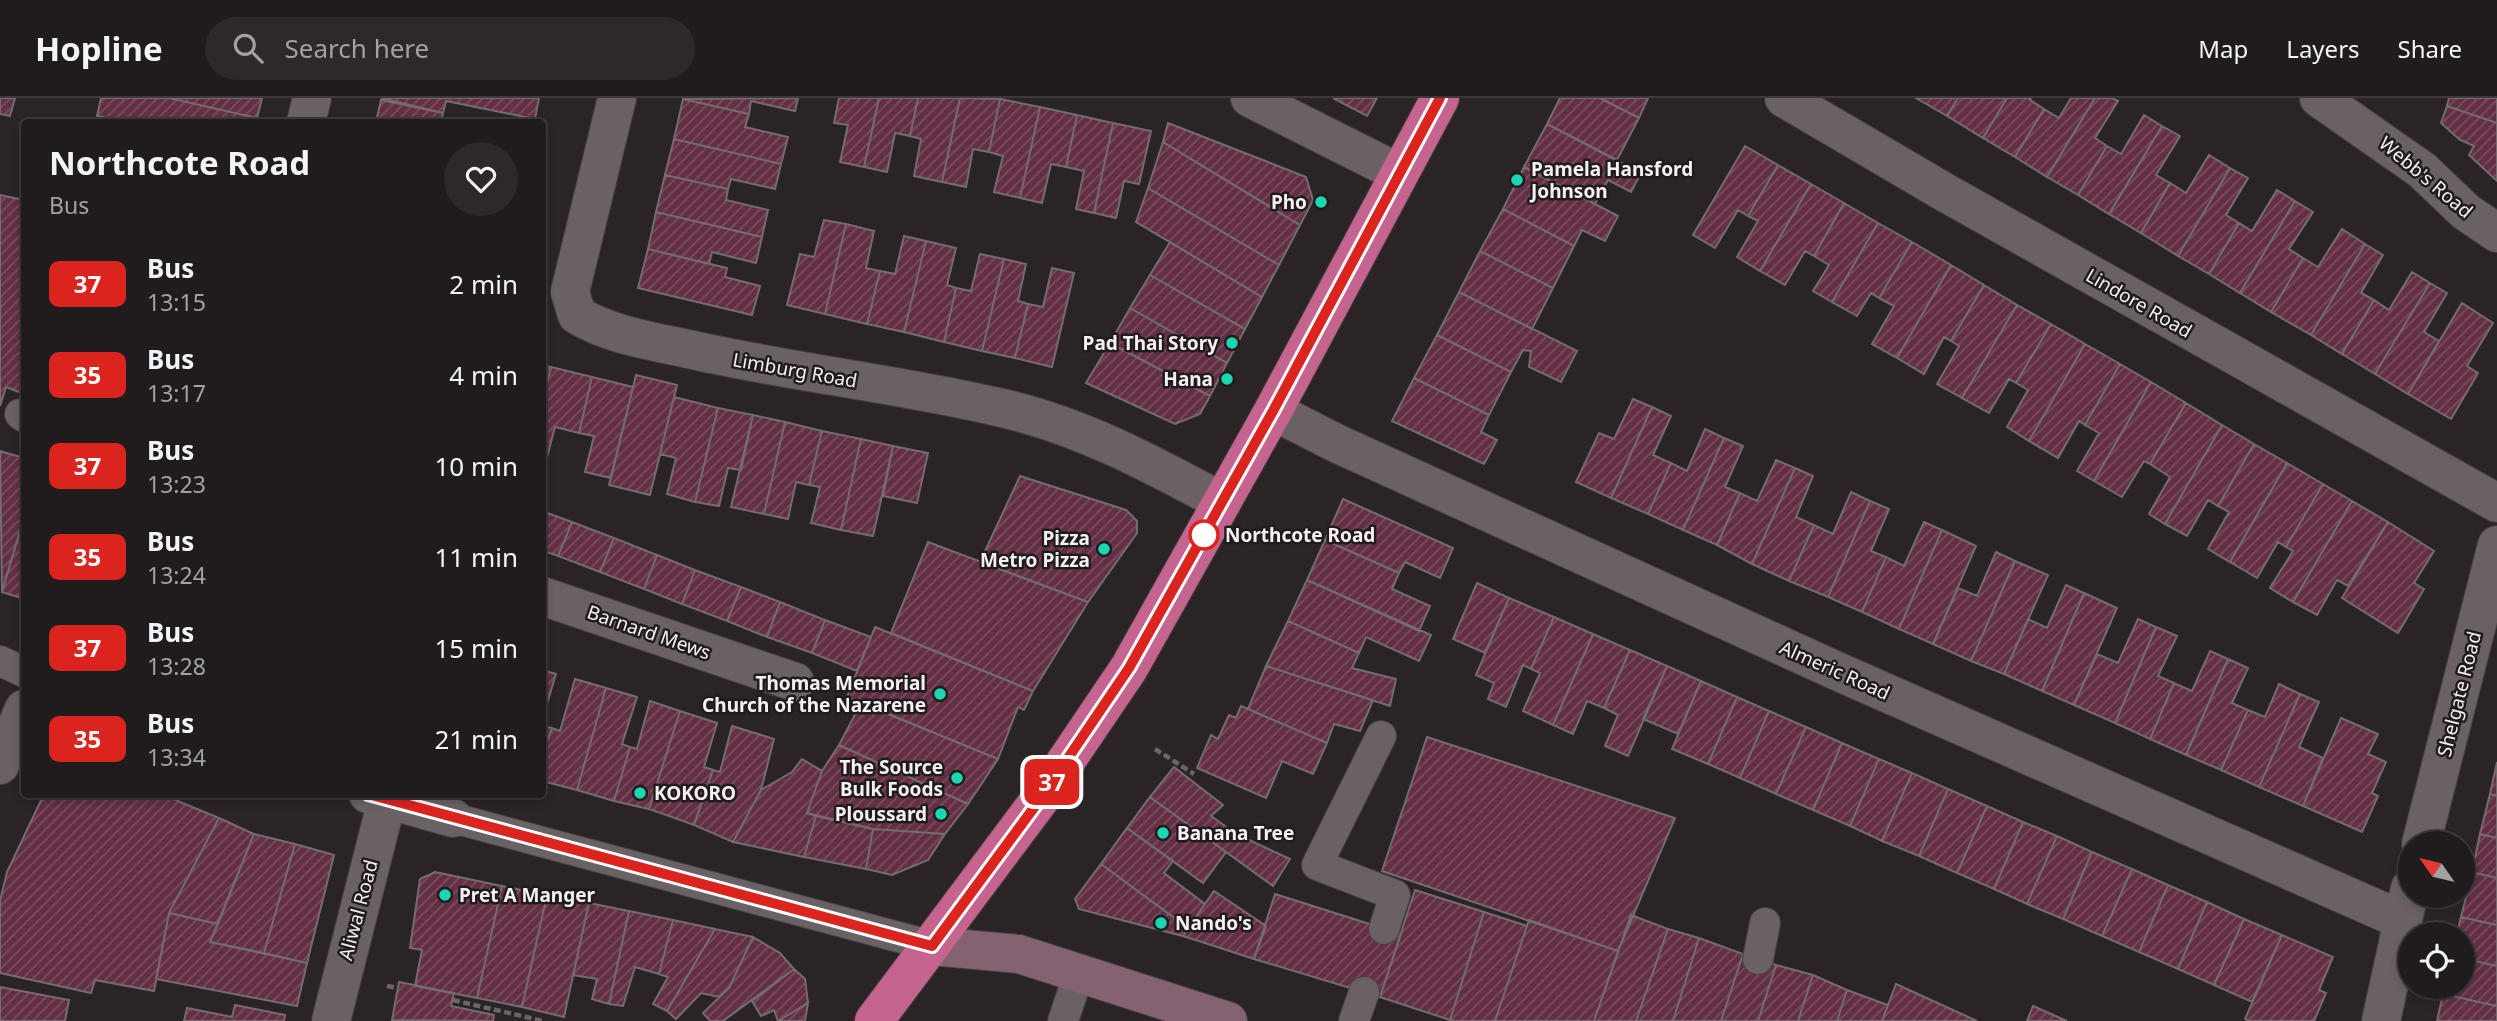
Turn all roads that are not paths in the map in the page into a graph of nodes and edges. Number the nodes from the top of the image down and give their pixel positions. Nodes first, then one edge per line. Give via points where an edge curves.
1 (312, 98) edge
2 (617, 98) edge
3 (1250, 98) edge
4 (1440, 98) edge
5 (1784, 98) edge
6 (2319, 98) edge
7 (307, 119) edge
8 (1399, 173) junction
9 (2497, 233) edge
10 (1273, 411) junction
11 (1222, 502) junction
12 (2497, 503) edge
13 (2497, 545) edge
14 (546, 597) edge
15 (0, 661) edge
16 (21, 671) edge
17 (795, 682) dead end
18 (21, 716) edge
19 (1381, 736) dead end
20 (0, 765) edge
21 (377, 798) edge
22 (381, 798) edge
23 (453, 818) joint
24 (2424, 831) edge
25 (2398, 901) edge
26 (2405, 908) edge
27 (1765, 923) dead end
28 (1384, 929) dead end
29 (932, 946) junction
30 (1758, 958) dead end
31 (1079, 973) junction
32 (1364, 992) dead end
33 (331, 1021) edge
34 (874, 1021) edge
35 (1063, 1021) edge
36 (1228, 1021) edge
37 (1354, 1021) edge
38 (2381, 1021) edge

1 - 7 street
2 - 11 street, Limburg Road via 570,292 577,315 602,330 729,358 1003,408 1077,431
3 - 8 street
4 - 8 highway
5 - 12 street, Lindore Road
6 - 9 street, Webb's Road via 2423,170 2466,212
8 - 10 highway
10 - 11 highway
10 - 25 street, Almeric Road via 1827,667
11 - 29 highway via 1114,691
13 - 24 street, Shelgate Road
14 - 17 street, Barnard Mews
15 - 16 lane
18 - 20 street
19 - 28 lane via 1317,866 1395,895
21 - 33 street, Aliwal Road
22 - 23 street
23 - 29 lane
26 - 38 street
27 - 30 lane
29 - 31 main road via 1019,954
29 - 34 highway
31 - 35 lane
31 - 36 main road
32 - 37 lane

